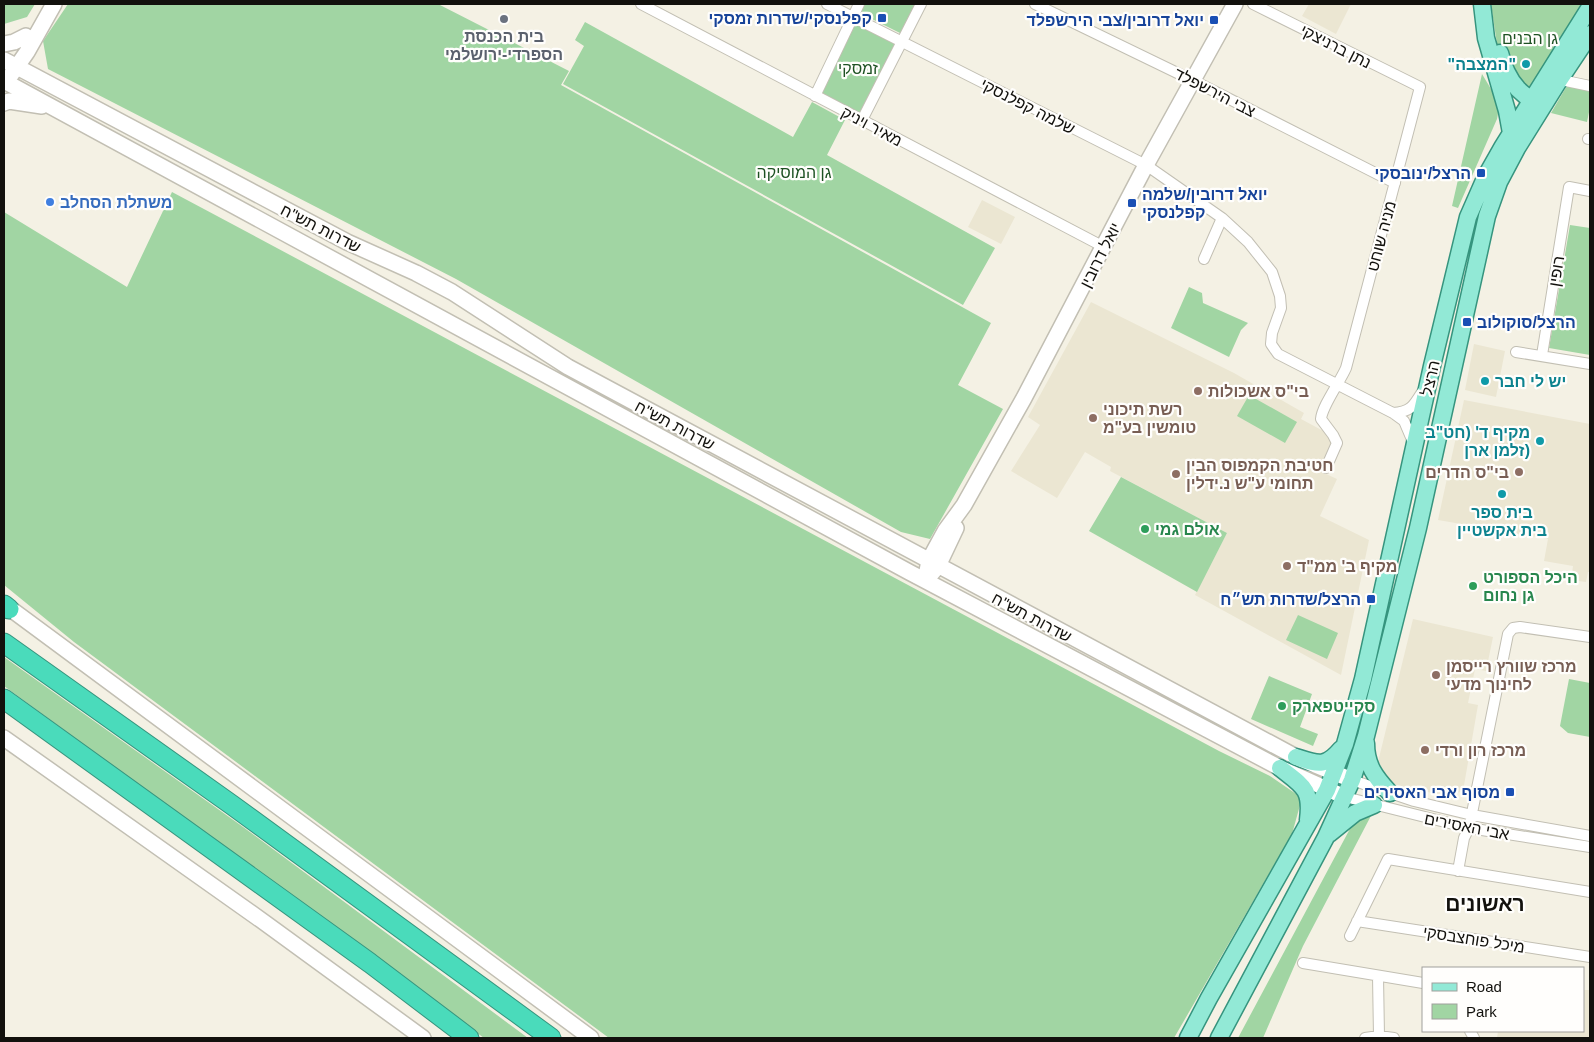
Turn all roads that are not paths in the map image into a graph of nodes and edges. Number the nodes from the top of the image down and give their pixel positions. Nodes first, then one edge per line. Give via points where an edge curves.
1 (53, 4) edge
2 (641, 4) edge
3 (827, 4) edge
4 (859, 4) edge
5 (921, 4) edge
6 (1035, 4) edge
7 (1235, 4) edge
8 (1253, 4) edge
9 (1482, 4) edge
10 (1490, 4) edge
11 (1590, 8) edge
12 (853, 17) junction
13 (1590, 34) edge
14 (26, 36) junction
15 (902, 42) junction
16 (4, 44) edge
17 (27, 52) junction
18 (6, 72) edge
19 (1556, 72) junction
20 (1495, 75) junction
21 (1193, 80) junction
22 (49, 84) junction
23 (1590, 86) edge
24 (1420, 87) joint
25 (815, 96) junction
26 (4, 102) edge
27 (52, 107) junction
28 (1532, 108) junction
29 (862, 120) junction
30 (1511, 133) junction
31 (1146, 166) junction
32 (1395, 183) junction
33 (1590, 191) edge
34 (1222, 218) junction
35 (1104, 247) junction
36 (1204, 259) dead end
37 (1516, 352) dead end
38 (1542, 355) junction
39 (1590, 364) edge
40 (1432, 366) junction
41 (1339, 384) junction
42 (1393, 413) junction
43 (1414, 446) junction
44 (1326, 468) dead end
45 (947, 538) junction
46 (890, 541) junction
47 (934, 564) junction
48 (926, 580) junction
49 (972, 585) junction
50 (6, 606) edge
51 (4, 628) edge
52 (1590, 637) edge
53 (4, 643) edge
54 (4, 699) edge
55 (4, 711) edge
56 (1366, 736) junction
57 (4, 738) edge
58 (1346, 744) junction
59 (1296, 757) junction
60 (1280, 768) junction
61 (1334, 774) junction
62 (1352, 780) junction
63 (1327, 790) junction
64 (1390, 793) junction
65 (1345, 797) junction
66 (145, 801) junction
67 (232, 805) junction
68 (1374, 805) junction
69 (1472, 815) junction
70 (1308, 823) junction
71 (1469, 828) junction
72 (1590, 836) edge
73 (1326, 837) junction
74 (1590, 847) edge
75 (1462, 871) junction
76 (1590, 892) edge
77 (1357, 921) junction
78 (1350, 936) dead end
79 (1590, 957) edge
80 (1303, 963) dead end
81 (1378, 976) junction
82 (1422, 983) edge
83 (1378, 1036) junction
84 (423, 1038) edge
85 (469, 1038) edge
86 (552, 1038) edge
87 (592, 1038) edge
88 (1188, 1038) edge
89 (1220, 1038) edge
90 (1365, 1038) edge
91 (1394, 1038) edge

1 - 14 main road
1 - 17 main road
2 - 25 street, מאיר ויניק
3 - 12 street, שלמה קפלנסקי
4 - 12 street
5 - 15 street
6 - 21 street, צבי הירשפלד
7 - 21 main road, יואל דרובין
8 - 24 street, נתן ברניצקי
9 - 20 main road
10 - 28 main road via 1504,68
11 - 19 main road, הרצל
12 - 15 street, שלמה קפלנסקי
12 - 25 street
13 - 19 main road, הרצל
14 - 16 main road
14 - 18 main road
15 - 29 street
15 - 31 street, שלמה קפלנסקי
17 - 18 main road
17 - 22 main road via 32,69
18 - 22 main road, שדרות תש"ח
18 - 27 main road, שדרות תש"ח
19 - 23 street
19 - 28 main road, הרצל
20 - 28 main road via 1506,95
20 - 30 main road
21 - 31 main road, יואל דרובין
21 - 32 street, צבי הירשפלד
22 - 46 main road, שדרות תש"ח via 347,242 452,292 568,367
24 - 32 street, מניה שוחט
25 - 29 street, מאיר ויניק
26 - 27 main road
27 - 48 main road, שדרות תש"ח
28 - 30 main road, הרצל
28 - 56 main road, הרצל via 1487,216 1418,528
29 - 35 street, מאיר ויניק
30 - 40 main road, הרצל via 1468,216
31 - 34 street, שלמה קפלנסקי
31 - 35 main road, יואל דרובין
32 - 41 street, מניה שוחט
33 - 38 street, רופין via 1569,188
34 - 36 street
34 - 41 street, שלמה קפלנסקי via 1248,242 1272,272 1281,308 1271,344 1278,354
35 - 45 main road, יואל דרובין
37 - 38 street
38 - 39 street
40 - 42 street via 1423,391 1412,407
40 - 43 main road, הרצל
41 - 42 street
41 - 44 street, מניה שוחט via 1321,412 1321,419 1337,443
42 - 43 street via 1404,421
43 - 58 main road, הרצל
45 - 46 main road via 927,545
45 - 47 main road, יואל דרובין
45 - 49 main road via 957,571
46 - 47 main road, שדרות תש"ח
47 - 48 main road, יואל דרובין
47 - 49 main road, שדרות תש"ח
48 - 60 main road, שדרות תש"ח
49 - 59 main road, שדרות תש"ח
50 - 87 main road
51 - 67 highway
52 - 69 street via 1520,627 1512,628 1508,634
53 - 67 highway
54 - 66 highway
55 - 66 highway
56 - 62 main road, הרצל
56 - 64 main road via 1366,757 1377,779
57 - 84 main road
58 - 59 main road via 1329,762
58 - 61 main road, הרצל
59 - 61 main road, שדרות תש"ח
60 - 63 main road, שדרות תש"ח
60 - 70 main road via 1308,794
61 - 62 main road, שדרות תש"ח
61 - 63 main road, הרצל
62 - 64 street, אבי האסירים
62 - 65 main road, הרצל
63 - 65 main road, שדרות תש"ח
63 - 70 main road, הרצל
64 - 69 street, אבי האסירים
65 - 68 street, אבי האסירים
65 - 73 main road, הרצל
66 - 85 highway
67 - 86 highway
68 - 71 street, אבי האסירים
68 - 73 main road via 1355,813
69 - 71 street
69 - 72 street, אבי האסירים
70 - 88 main road, הרצל
71 - 74 street, אבי האסירים
71 - 75 street via 1471,836
73 - 89 main road, הרצל
75 - 76 street
75 - 77 street via 1388,859
77 - 78 street
77 - 79 street, מיכל פוחצבסקי
80 - 81 street
81 - 82 street
81 - 83 street
83 - 90 street
83 - 91 street

